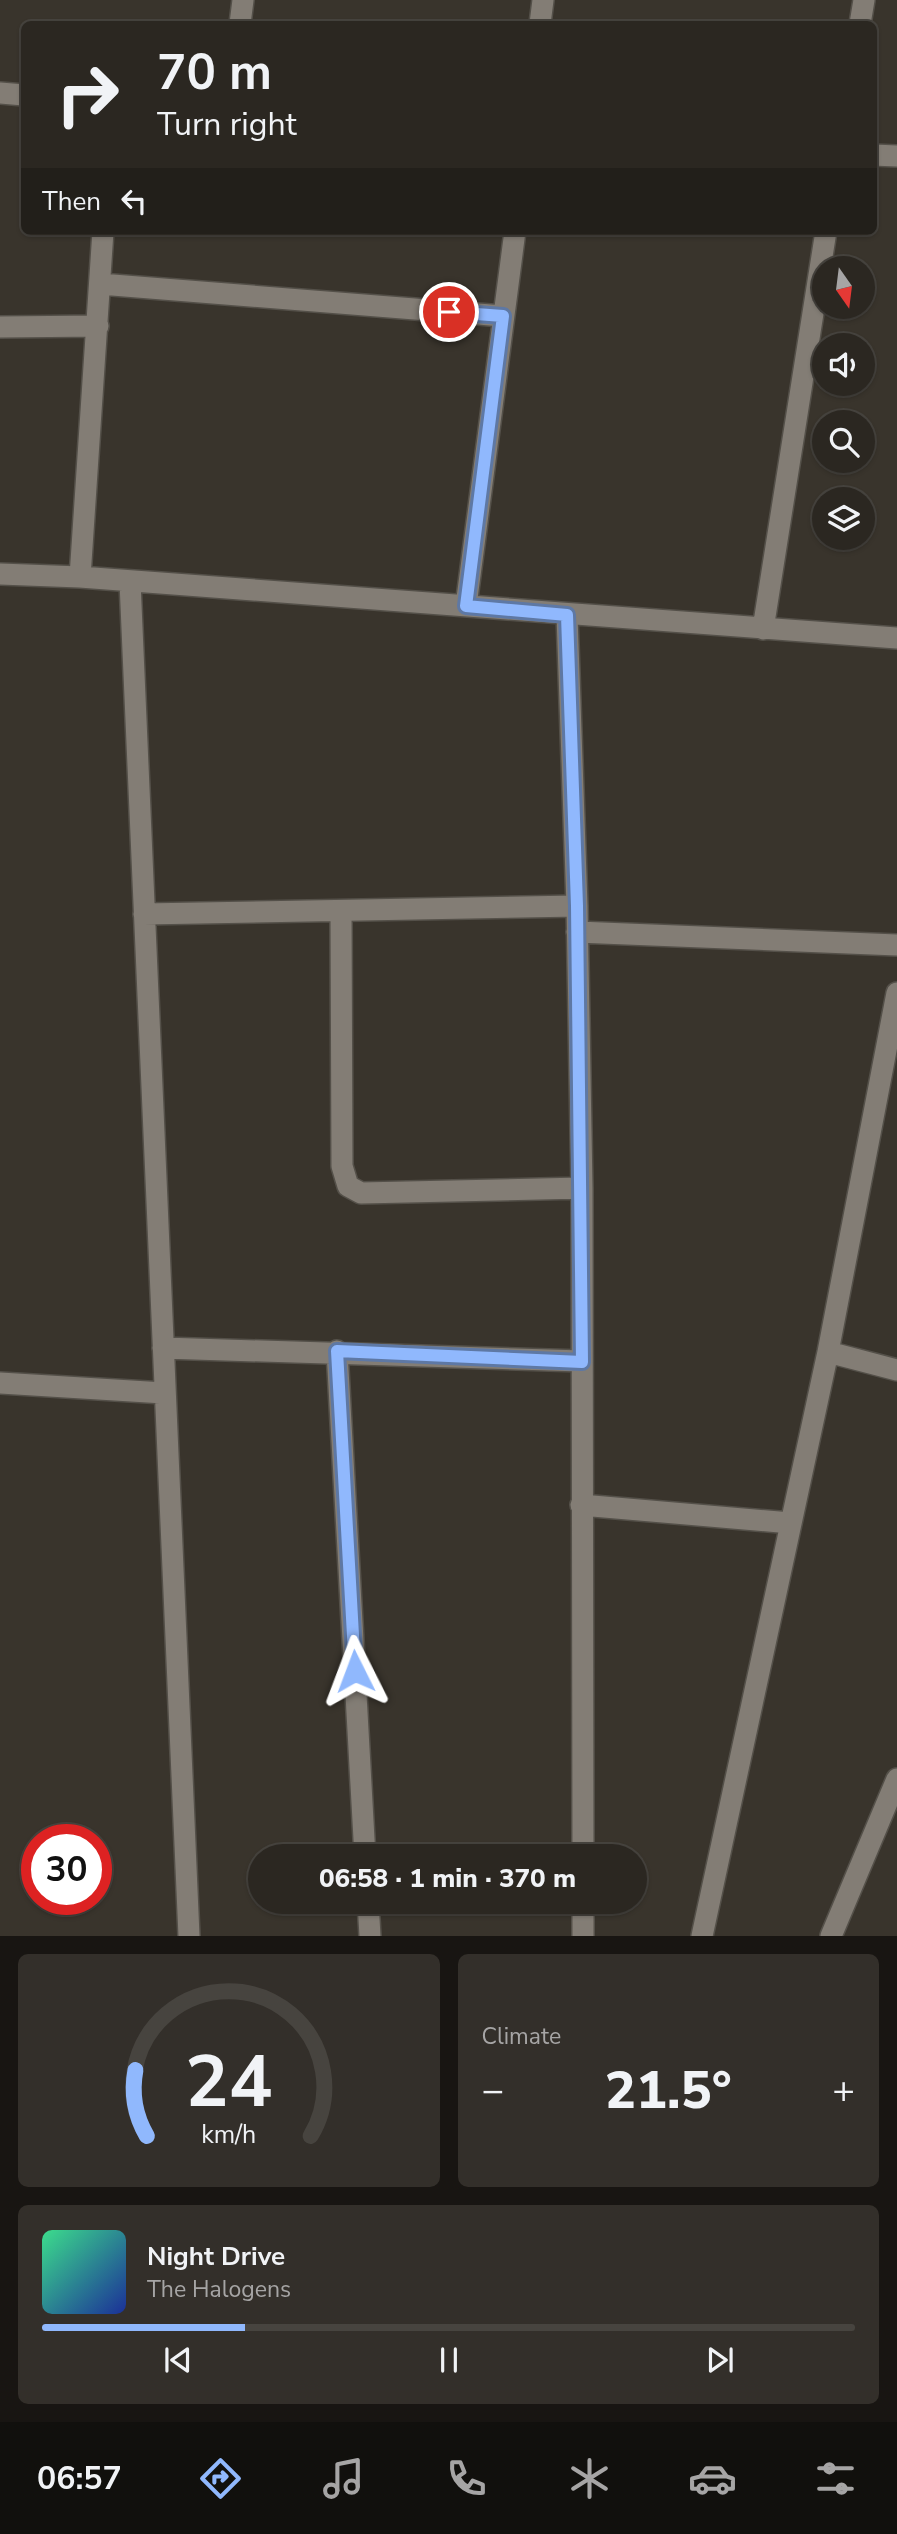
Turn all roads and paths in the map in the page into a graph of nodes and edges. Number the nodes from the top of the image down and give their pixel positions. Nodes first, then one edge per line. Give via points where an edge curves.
1 (243, 0) edge
2 (543, 0) edge
3 (864, 0) edge
4 (240, 21) edge
5 (540, 21) edge
6 (860, 21) edge
7 (0, 93) edge
8 (21, 94) edge
9 (877, 155) edge
10 (897, 156) edge
11 (103, 235) edge
12 (513, 235) edge
13 (825, 235) edge
14 (100, 284) junction
15 (503, 316) junction
16 (98, 326) junction
17 (0, 327) edge
18 (0, 574) edge
19 (79, 577) junction
20 (130, 582) junction
21 (466, 606) junction
22 (567, 615) junction
23 (763, 629) junction
24 (897, 638) edge
25 (577, 906) junction
26 (341, 911) junction
27 (144, 914) junction
28 (578, 932) junction
29 (897, 945) edge
30 (897, 993) edge
31 (582, 1188) junction
32 (163, 1348) junction
33 (337, 1351) junction
34 (828, 1352) junction
35 (582, 1362) junction
36 (897, 1370) edge
37 (0, 1383) edge
38 (163, 1392) junction
39 (582, 1505) junction
40 (791, 1523) junction
41 (897, 1779) edge
42 (364, 1844) edge
43 (583, 1844) edge
44 (369, 1914) edge
45 (583, 1914) edge
46 (189, 1936) edge
47 (370, 1936) edge
48 (583, 1936) edge
49 (702, 1936) edge
50 (831, 1936) edge

1 - 4 street
2 - 5 street
3 - 6 street
7 - 8 street
9 - 10 street
11 - 14 street
12 - 15 street
13 - 23 street
14 - 15 street
14 - 16 street
15 - 21 street
16 - 17 street
16 - 19 street
18 - 19 street
19 - 20 street
20 - 21 street
20 - 27 street
21 - 22 street
22 - 23 street
22 - 25 street
23 - 24 street
25 - 26 street
25 - 28 street
26 - 27 street
26 - 31 street via 342,1166 348,1186 362,1193
27 - 32 street
28 - 29 street
28 - 31 street
30 - 34 street
31 - 35 street
32 - 33 street
32 - 38 street
33 - 35 street
33 - 42 street
34 - 36 street
34 - 40 street
35 - 39 street
37 - 38 street
38 - 46 street
39 - 40 street
39 - 43 street
40 - 49 street
41 - 50 street
44 - 47 street
45 - 48 street

